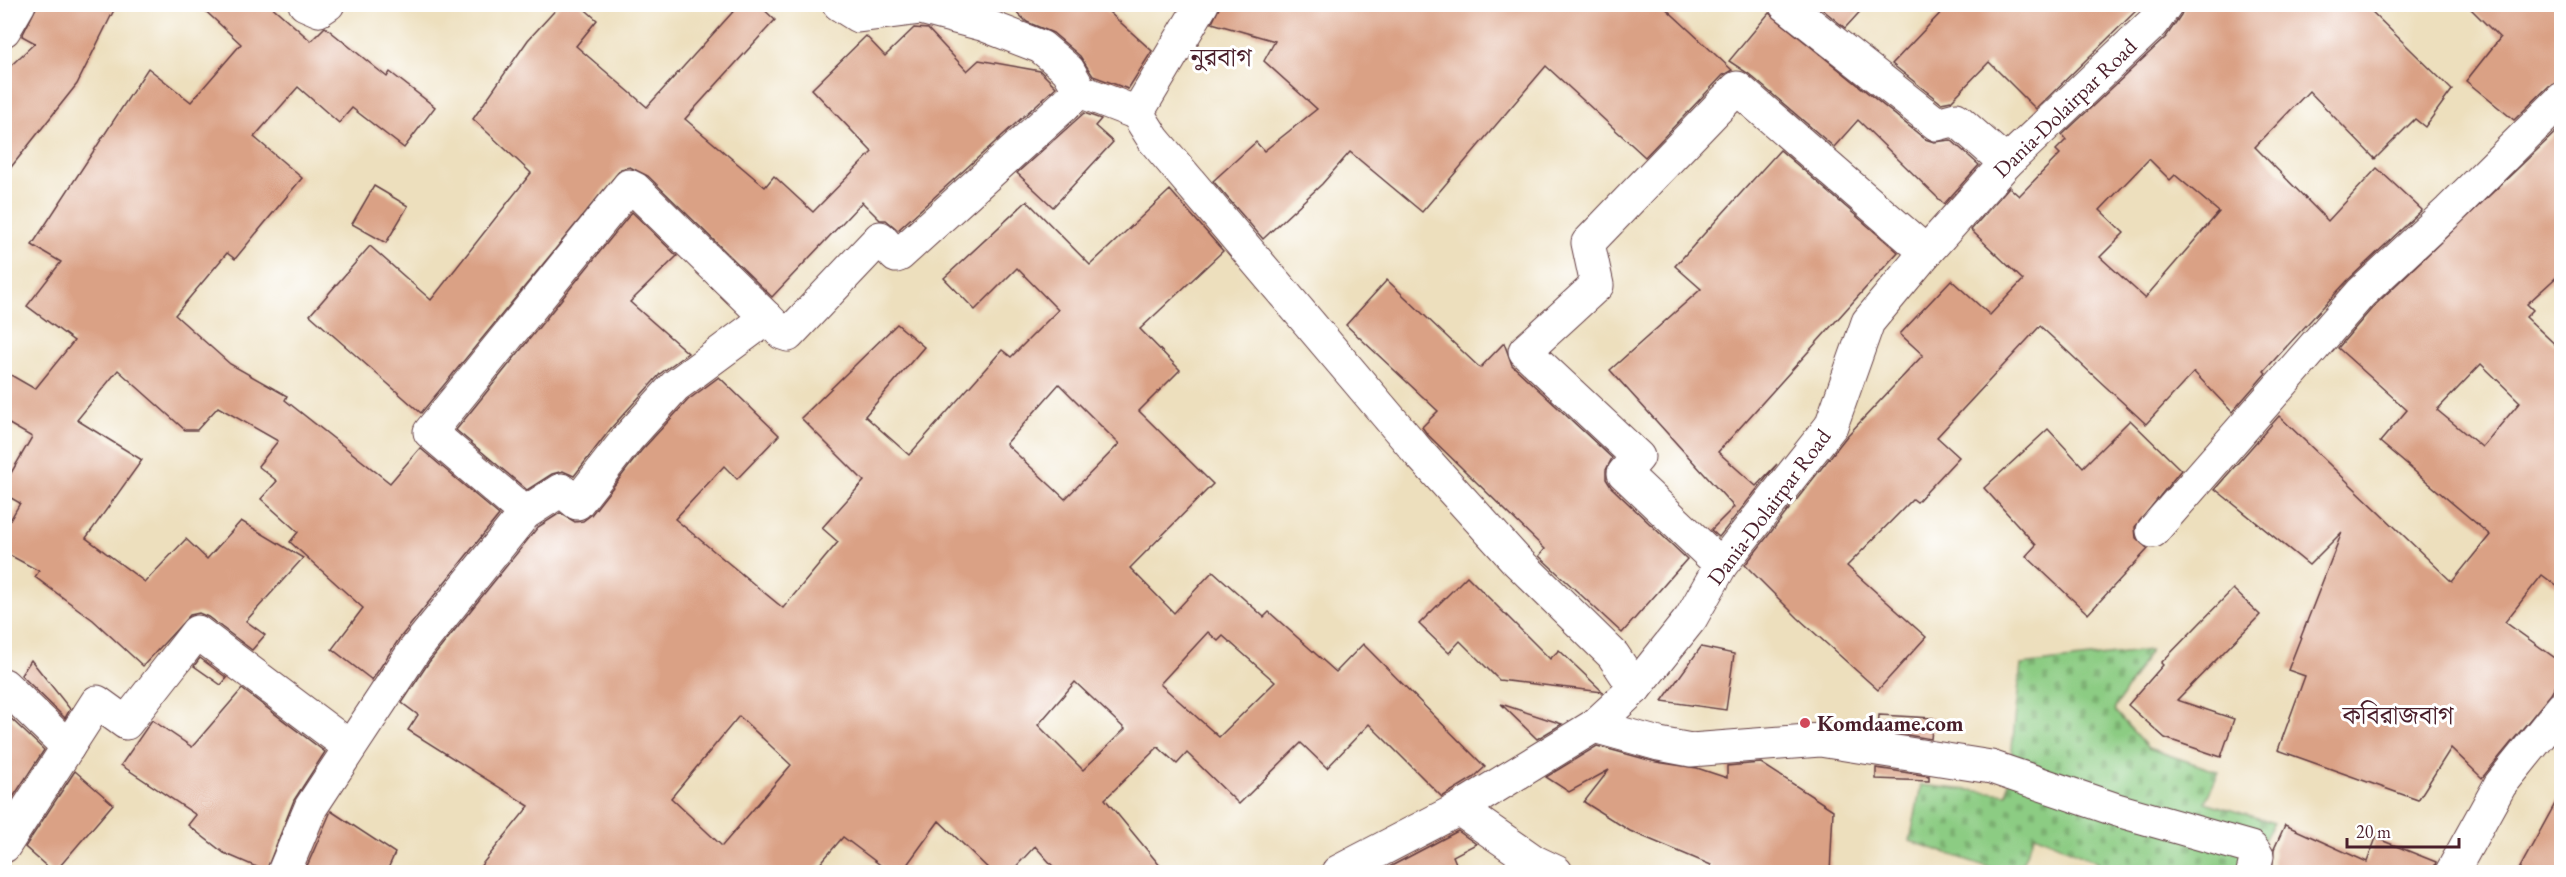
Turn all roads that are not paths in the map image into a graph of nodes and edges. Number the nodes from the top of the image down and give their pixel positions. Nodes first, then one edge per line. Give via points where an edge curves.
1 (19, 4) edge
2 (304, 4) edge
3 (328, 4) edge
4 (839, 4) edge
5 (1202, 4) edge
6 (1785, 4) edge
7 (2166, 4) edge
8 (4, 30) edge
9 (1080, 91) junction
10 (2562, 99) edge
11 (1137, 113) junction
12 (2006, 163) junction
13 (1926, 252) junction
14 (767, 318) junction
15 (525, 513) junction
16 (2153, 531) dead end
17 (1721, 565) junction
18 (4, 685) edge
19 (1635, 688) junction
20 (2562, 708) edge
21 (1594, 726) junction
22 (68, 747) junction
23 (350, 747) junction
24 (1459, 809) junction
25 (4, 846) edge
26 (284, 873) edge
27 (1338, 873) edge
28 (1556, 873) edge
29 (2253, 873) edge
30 (2452, 873) edge

1 - 8 street
2 - 3 street via 319,10
4 - 9 street via 858,16 921,8 982,24 1041,47 1068,69
5 - 11 street
6 - 12 street via 1937,124 1956,118
7 - 12 street, Dania-Dolairpar Road via 2153,23
9 - 11 street
9 - 14 street via 899,255 880,238 788,335
10 - 16 street via 2361,293
11 - 19 street via 1154,140 1419,453 1516,560 1613,655
12 - 13 street, Dania-Dolairpar Road
13 - 17 street, Dania-Dolairpar Road via 1868,321 1831,426
13 - 17 street via 1737,88 1588,243 1597,285 1525,351 1638,457 1624,473
14 - 15 street via 675,386 577,503 561,490
14 - 15 street via 628,186 430,432
15 - 23 street via 414,651
17 - 19 street, Dania-Dolairpar Road via 1691,618
18 - 22 street
19 - 21 street, Dania-Dolairpar Road
20 - 30 street via 2500,785
21 - 24 street, Dania-Dolairpar Road
21 - 29 street via 1691,750 1820,740 1991,767 2117,810 2251,848 2257,856
22 - 23 street via 97,702 126,723 197,632
22 - 25 street
23 - 26 street via 311,807
24 - 27 street, Dania-Dolairpar Road
24 - 28 street

